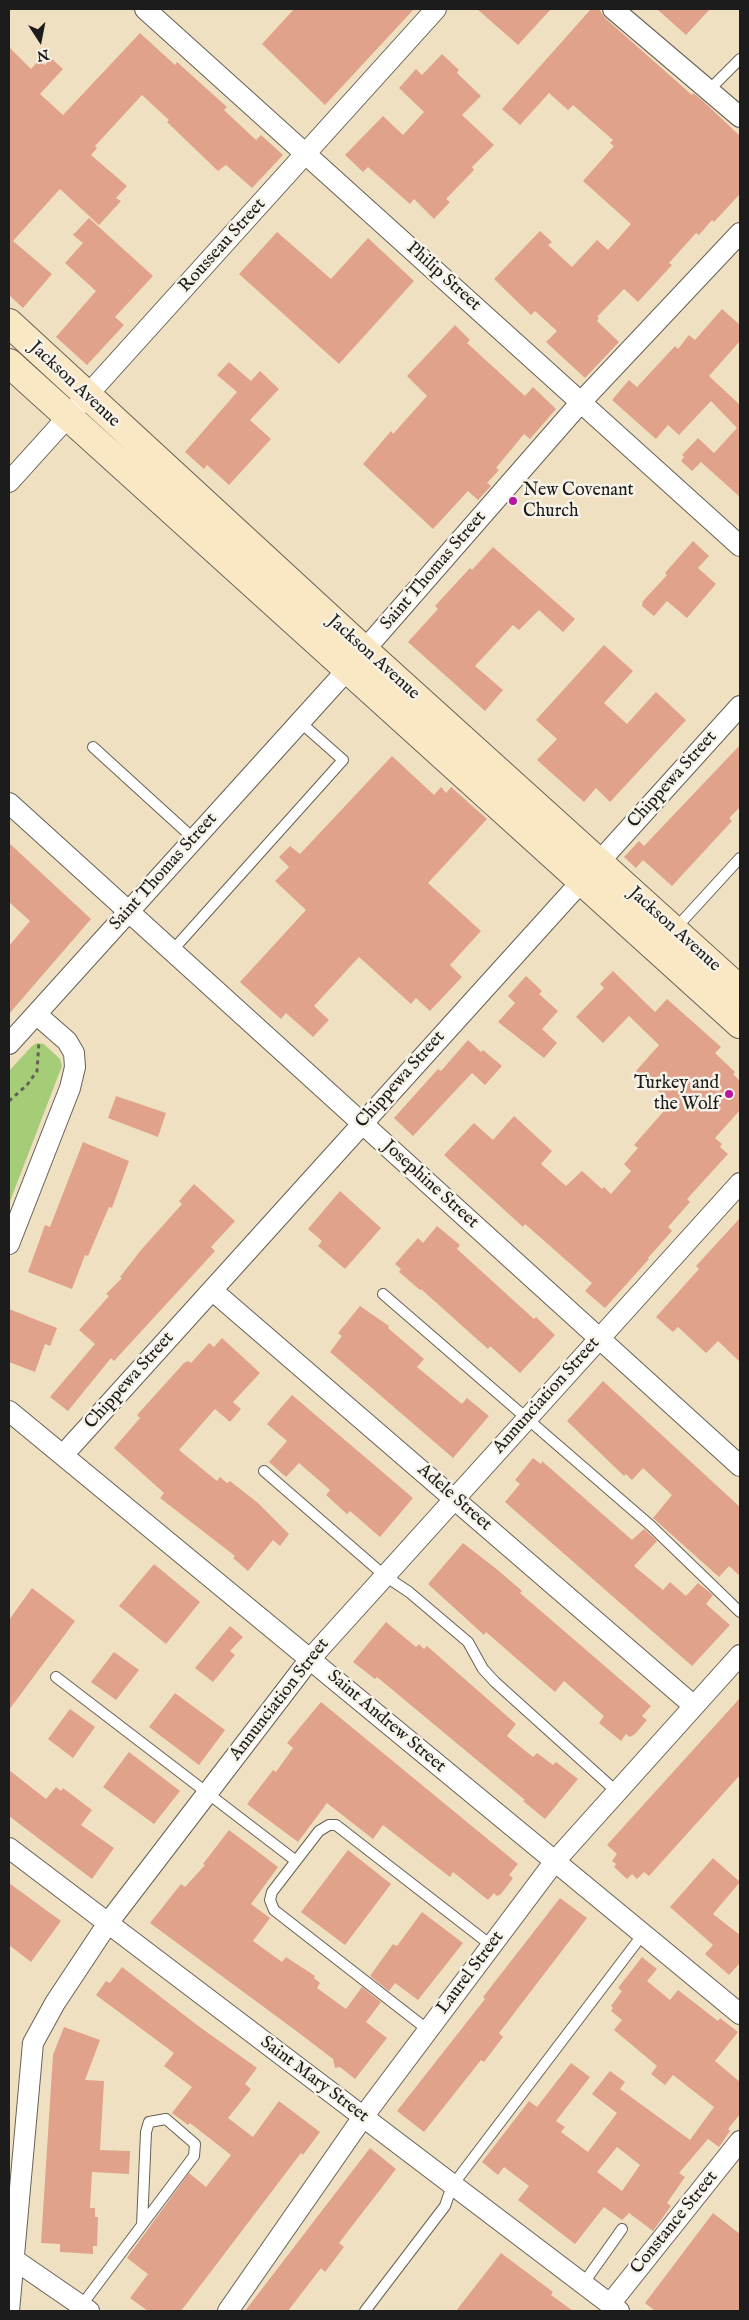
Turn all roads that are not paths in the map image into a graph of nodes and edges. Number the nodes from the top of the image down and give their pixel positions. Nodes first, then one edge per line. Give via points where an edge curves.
1 (145, 9) edge
2 (436, 9) edge
3 (613, 9) edge
4 (740, 59) edge
5 (709, 90) junction
6 (740, 117) edge
7 (307, 154) junction
8 (740, 233) edge
9 (9, 323) edge
10 (9, 363) edge
11 (86, 396) junction
12 (582, 402) junction
13 (67, 416) junction
14 (9, 482) edge
15 (740, 546) edge
16 (355, 660) junction
17 (740, 706) edge
18 (300, 722) junction
19 (93, 747) dead end
20 (9, 804) edge
21 (194, 839) junction
22 (740, 858) edge
23 (590, 872) junction
24 (128, 912) junction
25 (674, 930) junction
26 (171, 952) junction
27 (740, 990) edge
28 (43, 1021) junction
29 (740, 1024) edge
30 (9, 1044) edge
31 (361, 1124) junction
32 (740, 1183) edge
33 (9, 1244) edge
34 (213, 1291) junction
35 (383, 1294) dead end
36 (601, 1337) junction
37 (9, 1411) edge
38 (526, 1419) junction
39 (63, 1455) junction
40 (740, 1466) edge
41 (264, 1471) dead end
42 (454, 1499) junction
43 (385, 1576) junction
44 (740, 1612) edge
45 (740, 1656) edge
46 (310, 1659) junction
47 (56, 1677) dead end
48 (694, 1706) junction
49 (617, 1792) junction
50 (207, 1793) junction
51 (9, 1848) edge
52 (296, 1862) junction
53 (555, 1862) junction
54 (108, 1923) junction
55 (643, 1934) junction
56 (492, 1946) junction
57 (740, 2014) edge
58 (428, 2030) junction
59 (363, 2117) junction
60 (740, 2141) edge
61 (452, 2186) junction
62 (142, 2225) junction
63 (622, 2229) dead end
64 (11, 2257) edge
65 (583, 2284) junction
66 (85, 2308) edge
67 (614, 2308) edge
68 (9, 2311) edge
69 (228, 2311) edge
70 (365, 2311) edge

1 - 7 street, Philip Street
2 - 7 street, Rousseau Street
3 - 5 street
4 - 5 lane
5 - 6 street
7 - 11 street, Rousseau Street
7 - 12 street, Philip Street
8 - 12 street, Saint Thomas Street
9 - 11 street, Jackson Avenue
10 - 13 street, Jackson Avenue
11 - 13 street, Rousseau Street
11 - 16 street, Jackson Avenue
12 - 15 street, Philip Street
12 - 16 street, Saint Thomas Street
13 - 14 street, Rousseau Street
13 - 16 street, Jackson Avenue
16 - 18 street, Saint Thomas Street
16 - 23 street, Jackson Avenue
17 - 23 street, Chippewa Street
18 - 21 street, Saint Thomas Street
18 - 26 lane via 344,760
19 - 21 lane
20 - 24 street, Josephine Street
21 - 24 street, Saint Thomas Street
22 - 25 lane
23 - 25 street, Jackson Avenue
23 - 29 street, Jackson Avenue
23 - 31 street, Chippewa Street
24 - 26 street, Josephine Street
24 - 28 street, Saint Thomas Street
25 - 27 street, Jackson Avenue
26 - 31 street, Josephine Street
28 - 30 street, Saint Thomas Street
28 - 33 street via 74,1052 75,1067 70,1088
31 - 34 street, Chippewa Street
31 - 36 street, Josephine Street
32 - 36 street, Annunciation Street
34 - 39 street, Chippewa Street
34 - 42 street, Adele Street
35 - 38 lane
36 - 38 street, Annunciation Street
36 - 40 street, Josephine Street
37 - 39 street, Saint Andrew Street
38 - 42 street, Annunciation Street
38 - 44 lane via 650,1525
39 - 46 street, Saint Andrew Street
41 - 43 lane
42 - 43 street, Annunciation Street
42 - 48 street, Adele Street
43 - 46 street, Annunciation Street
43 - 49 lane via 468,1642 483,1669 495,1682
45 - 48 street, Laurel Street
46 - 50 street, Annunciation Street
46 - 53 street, Saint Andrew Street
47 - 50 lane
48 - 49 street, Laurel Street
49 - 53 street, Laurel Street
50 - 52 lane
50 - 54 street, Annunciation Street
51 - 54 street, Saint Mary Street
52 - 56 lane via 320,1831 329,1825 336,1826
52 - 58 lane via 272,1892 270,1900 274,1910
53 - 55 street, Saint Andrew Street
53 - 56 street, Laurel Street
54 - 59 street, Saint Mary Street
54 - 64 street, Annunciation Street via 55,2003 33,2043
55 - 57 street, Saint Andrew Street
55 - 61 lane
56 - 58 street, Laurel Street
58 - 59 street, Laurel Street
59 - 61 street, Saint Mary Street
59 - 69 street, Laurel Street
60 - 67 street, Constance Street
61 - 65 street, Saint Mary Street
61 - 70 lane via 446,2206
62 - 62 lane via 194,2156 195,2144 166,2119 149,2122 146,2132
62 - 66 lane
63 - 65 lane
64 - 66 street
64 - 68 street, Annunciation Street
65 - 67 street, Saint Mary Street

